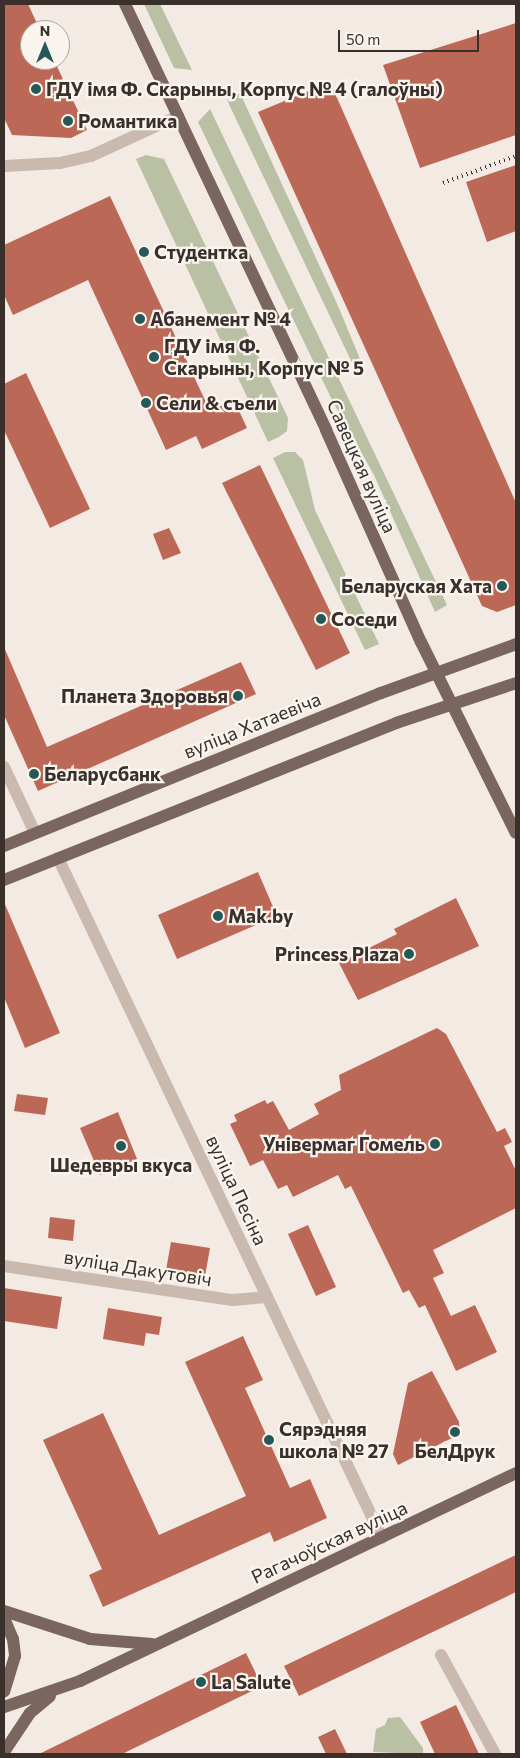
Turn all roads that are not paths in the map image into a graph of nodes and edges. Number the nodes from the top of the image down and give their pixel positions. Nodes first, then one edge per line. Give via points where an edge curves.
1 (125, 4) edge
2 (178, 116) junction
3 (4, 166) edge
4 (516, 644) edge
5 (436, 673) junction
6 (516, 683) edge
7 (452, 704) junction
8 (4, 767) edge
9 (35, 833) junction
10 (516, 833) edge
11 (4, 846) edge
12 (58, 858) junction
13 (4, 880) edge
14 (4, 1266) edge
15 (267, 1297) junction
16 (516, 1473) edge
17 (382, 1538) junction
18 (4, 1611) edge
19 (4, 1618) edge
20 (157, 1644) junction
21 (441, 1655) dead end
22 (5, 1689) edge
23 (54, 1693) junction
24 (4, 1708) edge
25 (4, 1752) edge
26 (495, 1754) edge

1 - 2 main road, Савецкая вуліца
2 - 3 street via 91,156 60,163
2 - 5 main road, Савецкая вуліца
4 - 5 main road, вуліца Хатаевіча
5 - 7 main road, Савецкая вуліца
5 - 9 main road, вуліца Хатаевіча
6 - 7 main road
7 - 10 main road, Савецкая вуліца
7 - 12 main road
8 - 9 street
9 - 11 main road, вуліца Хатаевіча
12 - 13 main road
12 - 15 street, вуліца Песіна
14 - 15 street, вуліца Дакутовіч via 232,1300
15 - 17 street, вуліца Песіна
16 - 17 main road, Рагачоўская вуліца
17 - 20 main road, Рагачоўская вуліца
18 - 20 main road, Рагачоўская вуліца via 90,1639
19 - 22 main road via 14,1639 15,1656
20 - 23 main road, Рагачоўская вуліца
21 - 26 street
22 - 24 main road
23 - 24 main road, Рагачоўская вуліца
23 - 25 main road via 30,1713

